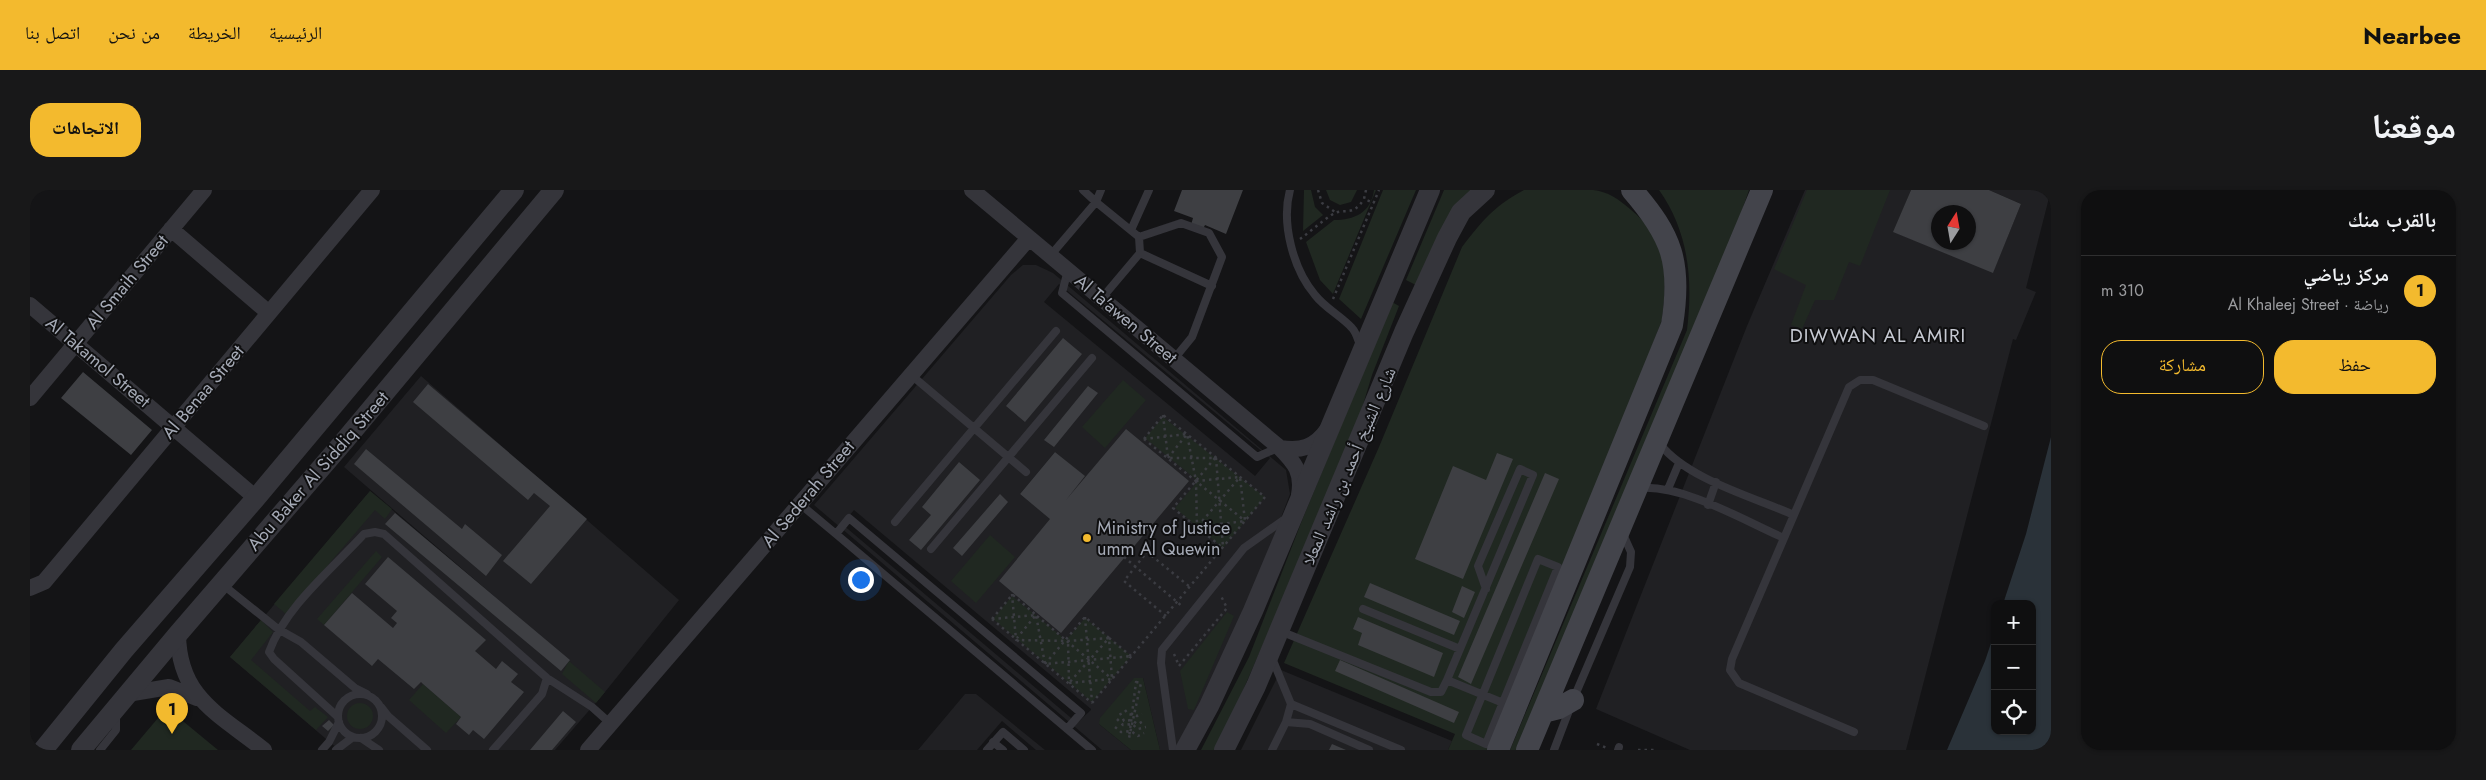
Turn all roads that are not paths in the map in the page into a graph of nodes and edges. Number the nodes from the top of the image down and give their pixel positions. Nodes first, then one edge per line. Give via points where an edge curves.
1 (372, 190) edge
2 (514, 190) edge
3 (554, 190) edge
4 (972, 190) edge
5 (1082, 190) edge
6 (1101, 190) edge
7 (1148, 190) edge
8 (1290, 190) edge
9 (1430, 190) edge
10 (1485, 190) edge
11 (1632, 190) edge
12 (1762, 190) edge
13 (194, 194) edge
14 (1096, 202) junction
15 (171, 229) junction
16 (1130, 230) junction
17 (1139, 237) junction
18 (1029, 238) junction
19 (1140, 253) junction
20 (1050, 256) junction
21 (1068, 270) junction
22 (1212, 286) junction
23 (1385, 294) junction
24 (1102, 298) junction
25 (422, 299) junction
26 (30, 305) edge
27 (269, 313) junction
28 (1056, 330) dead end
29 (76, 344) junction
30 (1360, 356) junction
31 (1092, 358) dead end
32 (1174, 359) junction
33 (910, 374) junction
34 (30, 398) edge
35 (1330, 426) junction
36 (1984, 426) dead end
37 (174, 427) junction
38 (974, 429) junction
39 (346, 439) junction
40 (1657, 441) junction
41 (1358, 445) junction
42 (1280, 448) junction
43 (1622, 453) junction
44 (1010, 458) junction
45 (1679, 463) junction
46 (1648, 464) junction
47 (1026, 472) dead end
48 (1716, 482) junction
49 (1637, 488) junction
50 (1668, 489) junction
51 (256, 498) junction
52 (800, 504) junction
53 (1708, 505) junction
54 (1296, 506) junction
55 (1794, 515) junction
56 (895, 522) dead end
57 (1620, 528) junction
58 (836, 534) junction
59 (1784, 538) junction
60 (931, 549) dead end
61 (222, 584) junction
62 (30, 588) edge
63 (1486, 589) junction
64 (1363, 609) dead end
65 (278, 629) junction
66 (1280, 631) junction
67 (178, 634) junction
68 (1460, 649) junction
69 (124, 650) junction
70 (1270, 654) junction
71 (547, 678) junction
72 (1447, 680) junction
73 (367, 694) junction
74 (1483, 695) junction
75 (1573, 700) junction
76 (121, 701) junction
77 (203, 701) junction
78 (378, 704) junction
79 (1291, 704) junction
80 (1509, 706) junction
81 (1543, 712) junction
82 (338, 719) junction
83 (1286, 722) junction
84 (611, 724) junction
85 (1067, 729) junction
86 (1854, 732) dead end
87 (357, 737) junction
88 (993, 742) junction
89 (91, 745) edge
90 (43, 750) edge
91 (264, 750) edge
92 (322, 750) edge
93 (336, 750) edge
94 (379, 750) edge
95 (427, 750) edge
96 (493, 750) edge
97 (588, 750) edge
98 (987, 750) edge
99 (1003, 750) edge
100 (1024, 750) edge
101 (1092, 750) edge
102 (1173, 750) edge
103 (1185, 750) edge
104 (1224, 750) edge
105 (1272, 750) edge
106 (1369, 750) edge
107 (1401, 750) edge
108 (1498, 750) edge
109 (1527, 750) edge
110 (1554, 750) edge

1 - 27 street, Al Benaa Street
2 - 25 street, Abu Baker Al Siddiq Street
3 - 39 street, Abu Baker Al Siddiq Street
4 - 18 street, Al Ta'awen Street
5 - 14 lane
6 - 14 lane
7 - 16 lane
8 - 30 lane via 1288,223 1293,254 1302,276 1315,295 1354,329
9 - 23 street, شارع الشيخ أحمد بن راشد المعلا
10 - 41 street, شارع الشيخ أحمد بن راشد المعلا via 1460,212 1447,238
11 - 43 main road via 1655,216 1670,246 1676,272 1676,299 1672,325
12 - 40 main road
13 - 15 street, Al Smaih Street
14 - 16 lane
14 - 20 lane
15 - 27 street
15 - 29 street, Al Smaih Street
16 - 17 lane
17 - 19 lane
17 - 22 lane via 1181,223 1209,232 1222,257
18 - 20 street, Al Ta'awen Street
18 - 33 street, Al Sederah Street
19 - 22 lane
19 - 24 lane
20 - 21 street, Al Ta'awen Street
21 - 24 street, Al Ta'awen Street
21 - 42 lane via 1062,293 1258,457
22 - 32 lane via 1192,337
23 - 30 street, شارع الشيخ أحمد بن راشد المعلا
23 - 41 street via 1395,292 1406,297 1407,307 1378,375
24 - 32 street, Al Ta'awen Street
25 - 39 street via 381,363 332,421 327,431 333,438
25 - 51 street, Abu Baker Al Siddiq Street
26 - 29 street, Al Takamol Street
27 - 37 street, Al Benaa Street
28 - 38 lane
29 - 34 street, Al Smaih Street
29 - 37 street, Al Takamol Street
30 - 35 street, شارع الشيخ أحمد بن راشد المعلا
31 - 44 lane
32 - 42 street, Al Ta'awen Street
33 - 38 lane
33 - 52 street, Al Sederah Street
35 - 42 street via 1310,447 1297,450
35 - 54 street, شارع الشيخ أحمد بن راشد المعلا
36 - 55 lane via 1873,380 1854,382 1846,392
37 - 51 street, Al Takamol Street
37 - 62 street, Al Benaa Street via 44,582
38 - 44 lane
38 - 56 lane
39 - 61 street, Abu Baker Al Siddiq Street
40 - 45 lane
40 - 46 main road
41 - 66 street, شارع الشيخ أحمد بن راشد المعلا
42 - 54 street, Al Ta'awen Street via 1300,472 1302,481
43 - 46 main road
43 - 80 main road
44 - 47 lane
44 - 60 lane
45 - 48 lane
45 - 50 lane
46 - 49 main road
48 - 53 lane
48 - 55 lane
49 - 50 lane
49 - 57 main road
50 - 53 lane
51 - 69 street, Abu Baker Al Siddiq Street
52 - 58 lane
52 - 84 street, Al Sederah Street
53 - 59 lane
54 - 102 lane via 1278,525 1244,548 1162,650
54 - 103 street, شارع الشيخ أحمد بن راشد المعلا via 1249,620
55 - 59 lane
57 - 75 lane via 1631,552 1630,567
57 - 81 main road
58 - 85 lane
58 - 85 lane via 849,518 1082,713
59 - 86 lane via 1732,659 1732,675 1739,683
61 - 65 lane
61 - 67 street, Abu Baker Al Siddiq Street
63 - 63 lane via 1478,566 1520,469 1533,475
63 - 68 lane
64 - 68 lane
65 - 71 lane via 364,534 375,532 384,534
65 - 73 lane via 301,642 355,688
65 - 82 lane via 269,652
66 - 70 street, شارع الشيخ أحمد بن راشد المعلا
66 - 72 lane via 1432,692 1440,692
67 - 76 street, Abu Baker Al Siddiq Street
67 - 77 street via 182,668 189,685
68 - 72 lane
69 - 89 street via 138,654 138,669 96,718
69 - 90 street, Abu Baker Al Siddiq Street
70 - 79 lane
70 - 104 street, شارع الشيخ أحمد بن راشد المعلا
71 - 84 lane via 592,707
71 - 96 lane via 542,694
72 - 74 lane
73 - 78 lane
73 - 82 lane via 359,693 345,699
74 - 80 lane
74 - 80 lane via 1466,735 1486,744
74 - 80 lane via 1538,559 1558,567
75 - 81 main road
75 - 110 lane
76 - 77 street via 169,687
76 - 89 street, Abu Baker Al Siddiq Street
77 - 91 street
78 - 87 lane via 382,711 380,726 369,736
78 - 95 lane
79 - 83 lane
79 - 107 lane
80 - 108 main road
81 - 109 main road
82 - 87 lane via 342,728
82 - 92 lane via 329,742
83 - 105 lane
83 - 106 lane via 1310,724
84 - 97 street, Al Sederah Street
85 - 101 lane
87 - 93 lane
87 - 94 lane
88 - 98 lane
88 - 99 lane
88 - 100 lane via 1003,732

